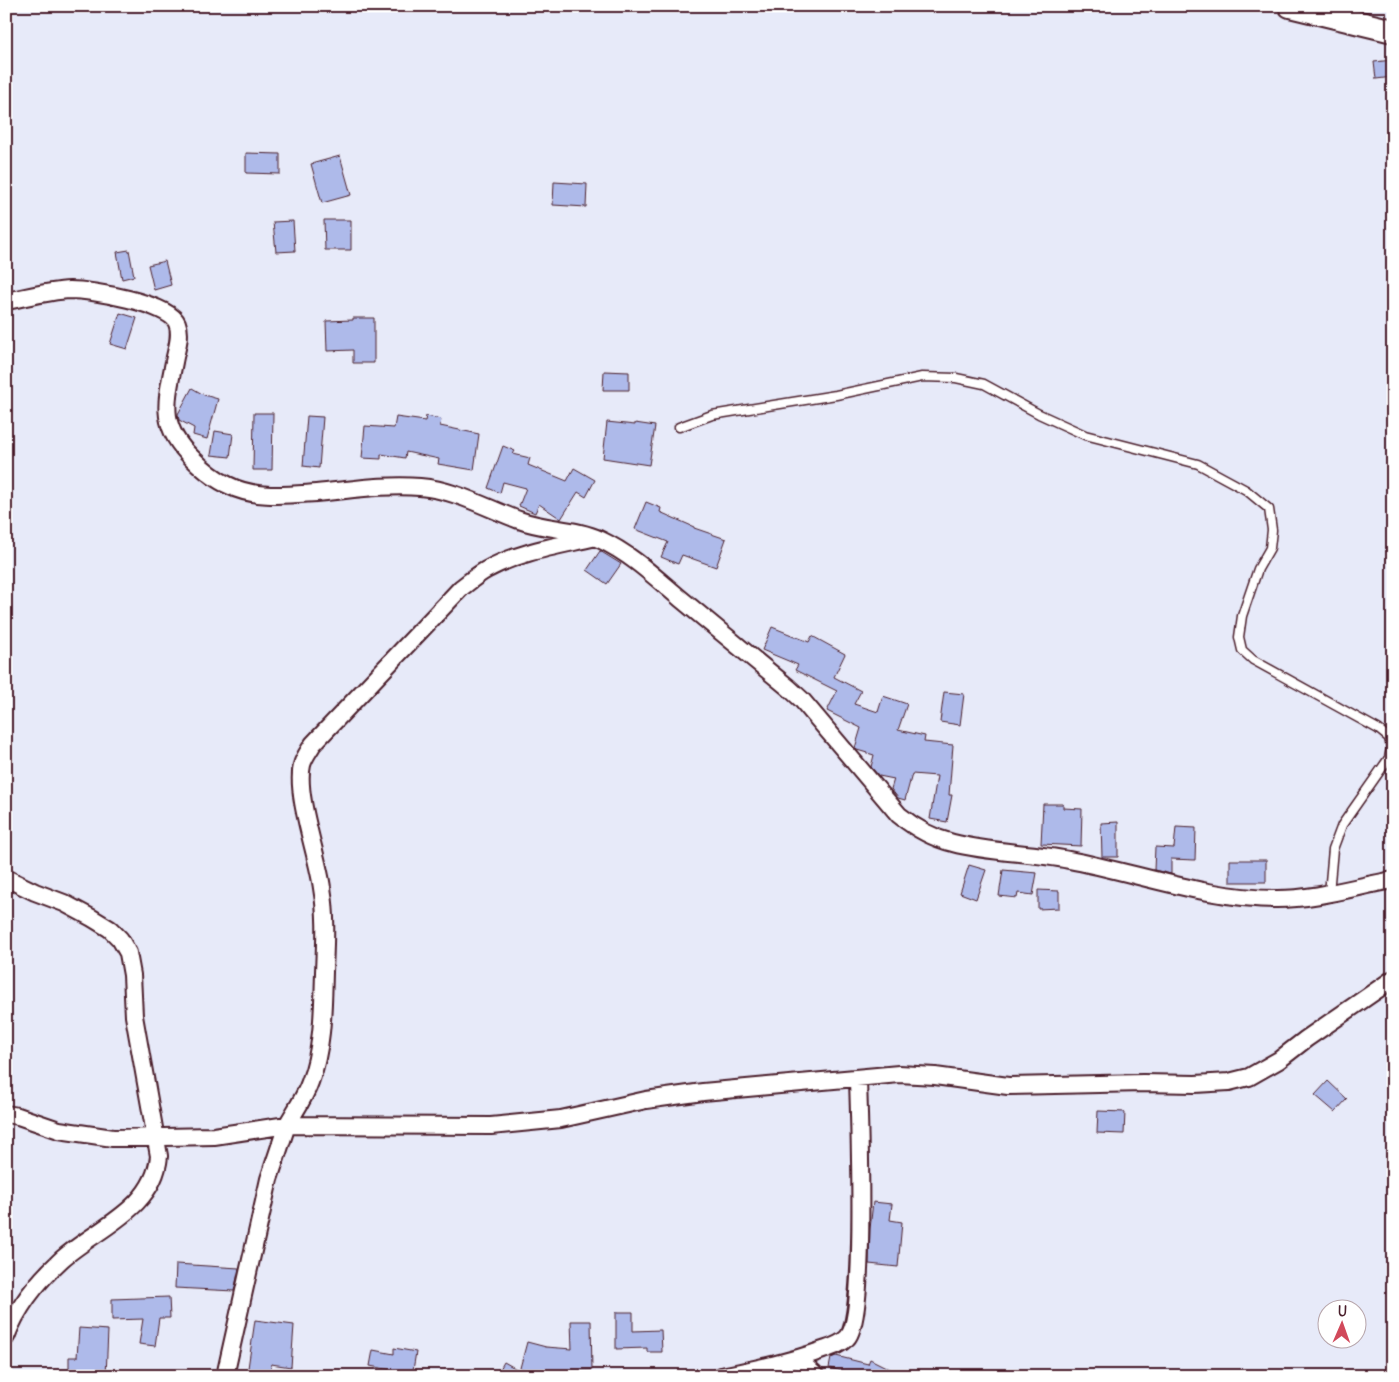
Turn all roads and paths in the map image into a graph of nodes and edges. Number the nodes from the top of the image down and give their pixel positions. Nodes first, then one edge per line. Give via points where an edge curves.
1 (1290, 6) edge
2 (1393, 31) edge
3 (6, 300) edge
4 (678, 426) dead end
5 (594, 537) junction
6 (6, 878) edge
7 (1393, 880) edge
8 (1329, 893) junction
9 (1393, 979) edge
10 (858, 1079) junction
11 (6, 1114) edge
12 (287, 1125) junction
13 (157, 1138) junction
14 (6, 1337) edge
15 (798, 1359) junction
16 (225, 1376) edge
17 (720, 1376) edge
18 (816, 1376) edge

1 - 2 main road
3 - 5 street via 68,290 88,291 155,307 173,317 179,335 167,400 170,429 184,450 226,485 244,492 269,495 390,487 439,489 522,522
4 - 8 lane via 712,415 922,377 956,378 984,384 1085,435 1198,464 1246,490 1269,509 1272,530 1270,548 1258,569 1242,616 1242,650 1389,738 1389,758 1342,825 1333,849
5 - 8 street via 638,563 789,688 914,827 953,843 1067,859 1229,895 1278,899
5 - 12 street via 510,559 488,569 461,588 307,753 302,764 302,786 322,888 325,942 323,1007 318,1054 310,1081
6 - 13 street via 64,903 110,929 120,939 128,953 138,1042
7 - 8 street
9 - 10 street via 1279,1060 1249,1077 1229,1082 1008,1086 899,1074
10 - 12 street via 703,1092 646,1100 561,1119 491,1126
10 - 15 street via 859,1280 852,1327 849,1336 841,1343
11 - 13 street via 59,1130 113,1138
12 - 13 street via 214,1136
12 - 16 street via 269,1179
13 - 14 street via 158,1169 143,1196 122,1216 63,1258 33,1289
15 - 17 street
15 - 18 street

